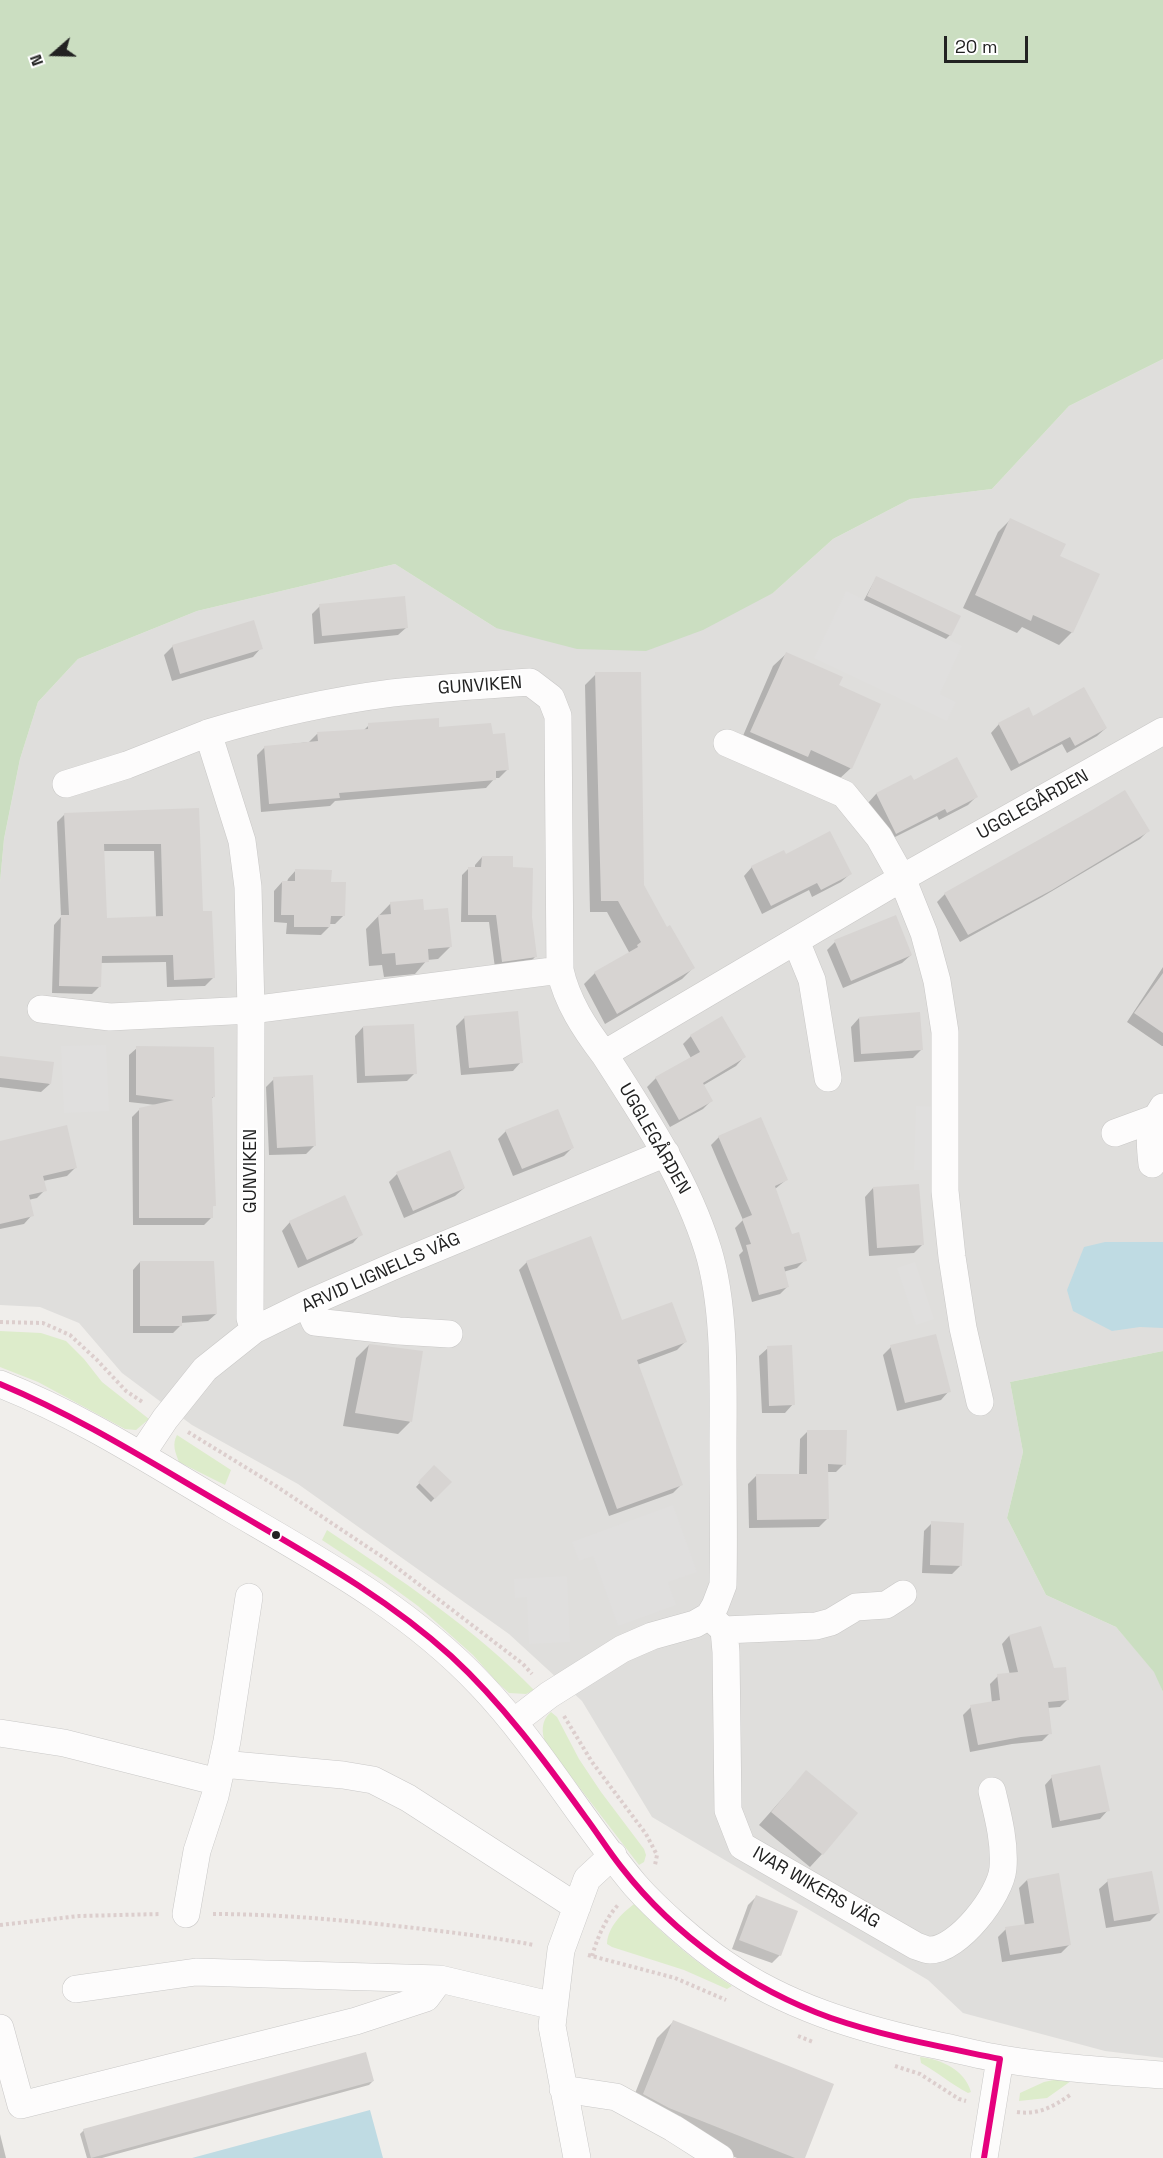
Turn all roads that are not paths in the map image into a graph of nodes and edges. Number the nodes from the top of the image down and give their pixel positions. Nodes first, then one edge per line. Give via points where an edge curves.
1 (1163, 731) edge
2 (208, 733) junction
3 (727, 743) dead end
4 (66, 784) dead end
5 (902, 878) junction
6 (796, 941) junction
7 (560, 970) junction
8 (40, 1009) dead end
9 (251, 1010) junction
10 (604, 1054) junction
11 (828, 1078) dead end
12 (1159, 1112) edge
13 (1115, 1133) dead end
14 (666, 1153) junction
15 (1152, 1164) dead end
16 (308, 1304) junction
17 (254, 1330) junction
18 (449, 1334) dead end
19 (0, 1384) edge
20 (981, 1402) dead end
21 (141, 1455) junction
22 (903, 1594) dead end
23 (249, 1597) dead end
24 (716, 1623) junction
25 (514, 1722) junction
26 (0, 1733) edge
27 (220, 1773) junction
28 (992, 1791) dead end
29 (613, 1855) junction
30 (577, 1907) junction
31 (186, 1914) road end
32 (440, 1979) junction
33 (76, 1989) dead end
34 (553, 2016) junction
35 (0, 2028) edge
36 (1000, 2059) junction
37 (1163, 2075) edge
38 (563, 2088) junction
39 (577, 2158) edge
40 (720, 2158) edge
41 (984, 2158) edge

1 - 5 street, UGGLEGÅRDEN
2 - 4 street, GUNVIKEN
2 - 7 street, GUNVIKEN via 256,718 329,703 393,693 530,682 551,698 558,716
2 - 9 street, GUNVIKEN via 242,841 248,887
3 - 5 street via 844,794 879,837
5 - 6 street, UGGLEGÅRDEN
5 - 20 street via 924,933 937,981 943,1022 945,1191 963,1328
6 - 10 street, UGGLEGÅRDEN
6 - 11 street via 812,980
7 - 9 street
7 - 10 street, GUNVIKEN via 575,1011
8 - 9 street via 110,1017
9 - 17 street, GUNVIKEN via 250,1318
10 - 14 street, UGGLEGÅRDEN
12 - 13 street
12 - 15 street via 1152,1123
14 - 16 street, ARVID LIGNELLS VÄG
14 - 24 street, UGGLEGÅRDEN via 695,1213 719,1300 723,1585
16 - 17 street, ARVID LIGNELLS VÄG
16 - 18 street via 315,1322
17 - 21 street, ARVID LIGNELLS VÄG via 206,1368
19 - 21 street via 39,1400
21 - 25 street via 341,1573 423,1630
22 - 24 street via 886,1605 856,1607 816,1626
23 - 27 street
24 - 25 street via 695,1624 622,1649
24 - 28 street, IVAR WIKERS VÄG via 726,1652 728,1810 742,1846 916,1946 930,1950 968,1930 998,1887 1003,1870 1002,1834
25 - 29 street
26 - 27 street
27 - 30 street via 343,1775 373,1780 408,1798
27 - 31 street via 197,1851
29 - 30 street via 586,1879
29 - 36 street via 637,1887 682,1930 760,1986 807,2009 869,2030
30 - 34 street via 561,1950
32 - 33 street via 196,1972
32 - 34 street
32 - 35 street via 426,1998 356,2020 21,2105
34 - 38 street
36 - 37 street
36 - 41 street
38 - 39 street
38 - 40 street via 616,2097

